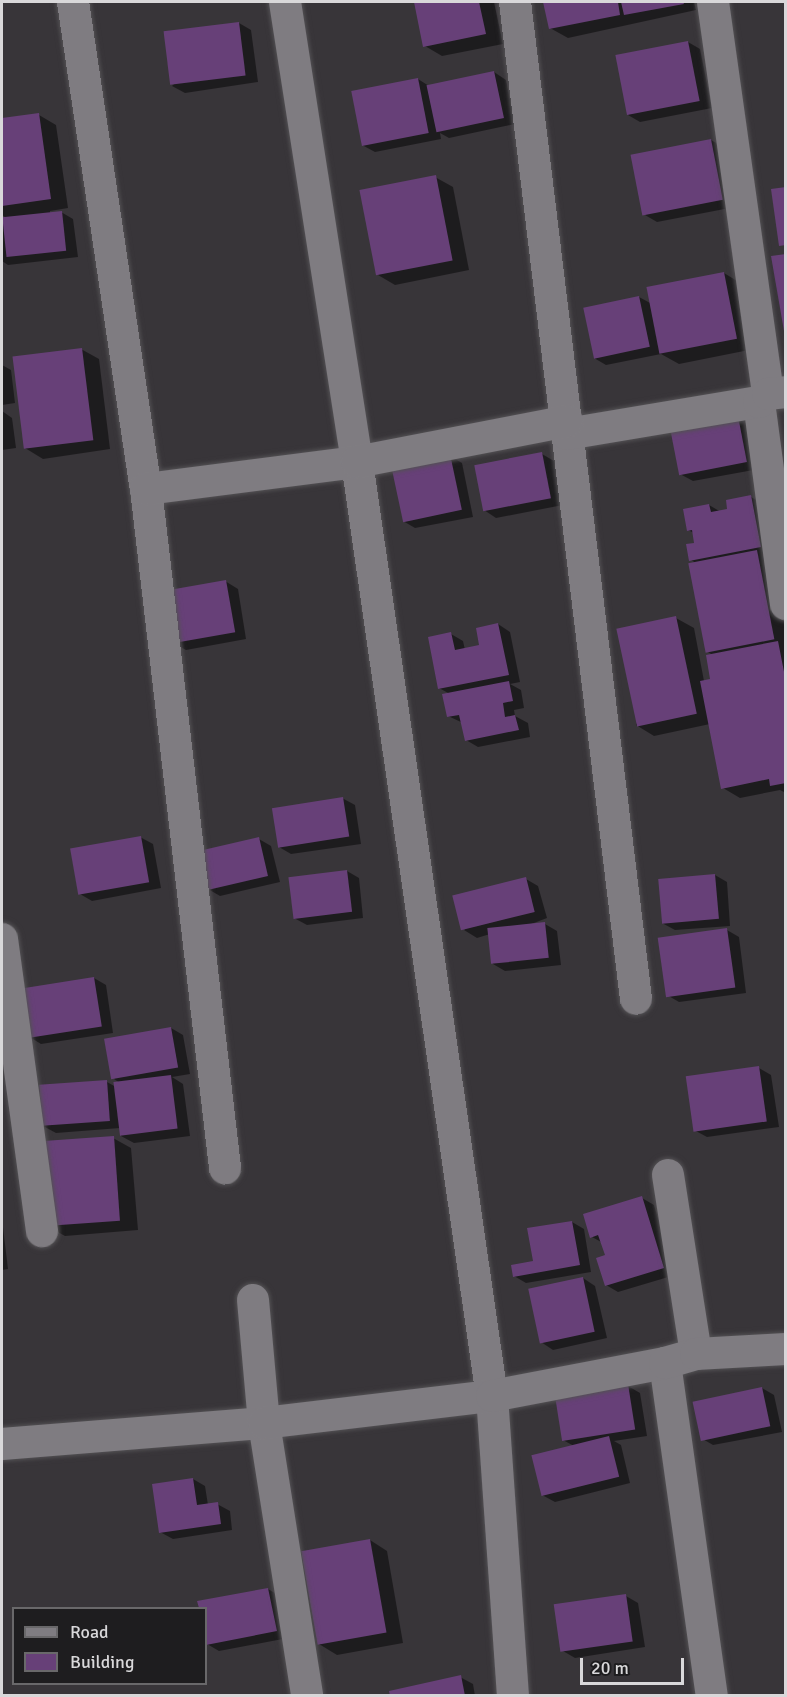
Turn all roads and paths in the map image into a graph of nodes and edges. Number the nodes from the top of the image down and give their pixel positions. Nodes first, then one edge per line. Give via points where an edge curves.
1 (73, 2) edge
2 (285, 2) edge
3 (515, 2) edge
4 (713, 2) edge
5 (771, 396) edge
6 (567, 427) junction
7 (357, 462) junction
8 (146, 489) junction
9 (786, 604) edge
10 (2, 939) edge
11 (636, 999) dead end
12 (225, 1168) dead end
13 (668, 1175) dead end
14 (42, 1231) dead end
15 (253, 1300) dead end
16 (786, 1349) edge
17 (696, 1354) junction
18 (665, 1363) junction
19 (492, 1396) junction
20 (264, 1423) junction
21 (2, 1444) edge
22 (307, 1695) edge
23 (513, 1695) edge
24 (712, 1695) edge

1 - 8 street
2 - 7 street
3 - 6 street
4 - 5 street
5 - 6 street
5 - 9 street
6 - 7 street
6 - 11 street
7 - 8 street
7 - 19 street
8 - 12 street
10 - 14 street
13 - 17 street
15 - 20 street
16 - 17 street
17 - 18 street
18 - 19 street
18 - 24 street
19 - 20 street
19 - 23 street
20 - 21 street
20 - 22 street

